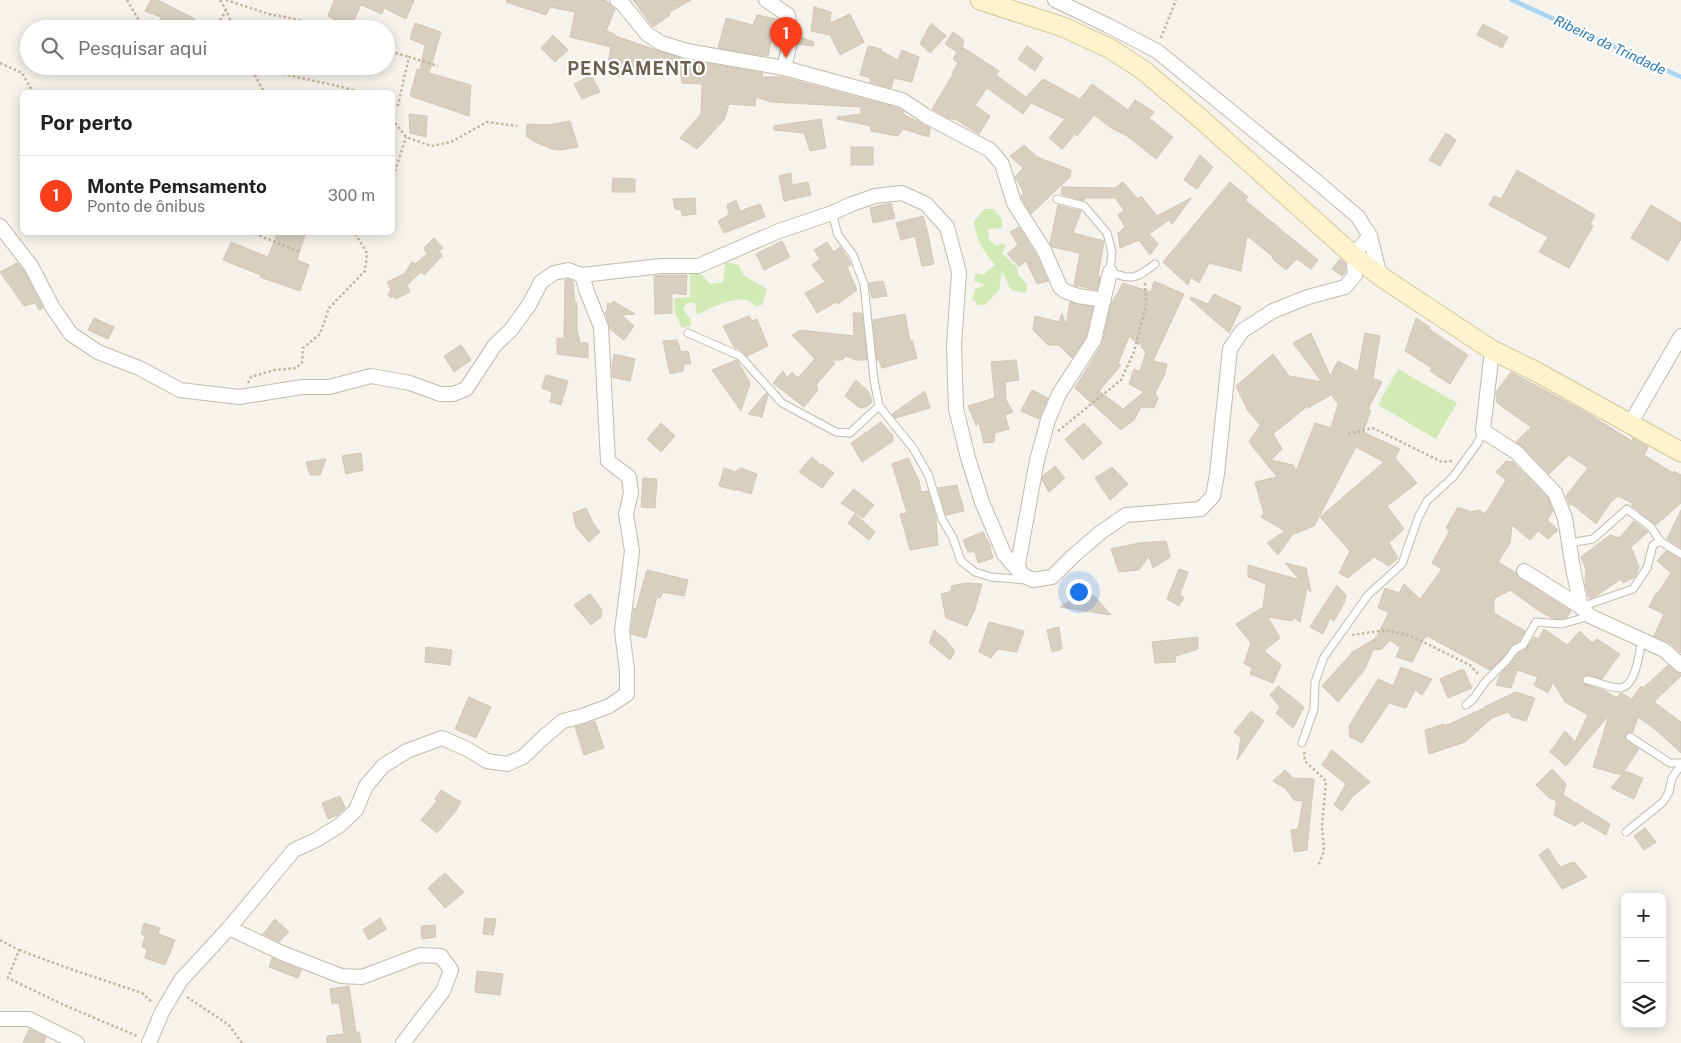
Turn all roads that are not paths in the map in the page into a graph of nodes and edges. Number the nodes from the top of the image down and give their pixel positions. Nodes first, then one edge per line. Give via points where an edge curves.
1 (617, 0) edge
2 (766, 0) edge
3 (980, 0) edge
4 (1055, 0) edge
5 (788, 53) junction
6 (770, 65) junction
7 (784, 68) junction
8 (1057, 199) dead end
9 (832, 213) junction
10 (0, 226) edge
11 (1370, 236) junction
12 (1353, 255) junction
13 (1155, 264) dead end
14 (1110, 272) junction
15 (582, 275) junction
16 (1380, 276) junction
17 (1104, 300) junction
18 (688, 333) dead end
19 (1681, 336) edge
20 (1492, 350) junction
21 (879, 406) junction
22 (1630, 424) junction
23 (1483, 431) junction
24 (1681, 452) edge
25 (1660, 541) junction
26 (1569, 543) junction
27 (1681, 554) edge
28 (1524, 572) dead end
29 (1027, 577) junction
30 (1586, 611) junction
31 (1642, 640) junction
32 (1681, 665) edge
33 (1587, 680) dead end
34 (1466, 705) dead end
35 (1630, 737) dead end
36 (1302, 743) road end
37 (1681, 764) edge
38 (1626, 832) dead end
39 (229, 928) junction
40 (0, 1019) edge
41 (149, 1042) edge
42 (77, 1043) edge
43 (403, 1043) edge

1 - 6 street via 647,34 661,43
2 - 5 street via 788,15 791,38
3 - 12 street via 1063,27 1109,48 1143,70
4 - 11 street via 1156,51 1358,217
5 - 6 lane
5 - 7 street
6 - 7 street
7 - 17 street via 902,100 990,150 1002,164 1014,203 1044,250 1060,287 1078,296
8 - 14 lane via 1084,206 1107,233 1112,252
9 - 15 street via 779,231 698,266 661,266
9 - 21 lane via 838,235 853,255 864,284
9 - 29 street via 875,196 902,193 926,204 947,226 959,272 954,345 956,409 982,502 1004,554
10 - 15 street via 31,266 71,334 98,352 139,368 180,390 239,397 302,387 330,387 371,376 410,383 440,394 453,394 466,389 495,345 529,306 541,282 554,273 568,270
11 - 12 street
11 - 16 street
12 - 16 street
12 - 29 street via 1355,276 1345,286 1273,311 1242,331 1230,350 1213,496 1201,509 1126,515 1087,544 1052,578
13 - 14 lane via 1138,277 1123,277
14 - 17 street
15 - 39 street via 601,327 608,461 629,477 631,494 626,514 632,551 622,631 627,694 609,706 563,721 524,757 507,764 487,761 442,738 407,751 383,766 366,786 356,810 340,825 294,850
16 - 20 street
17 - 29 street via 1094,340 1059,394 1048,420 1018,564
18 - 21 lane via 740,356 782,404 836,432 850,434
19 - 22 street
20 - 22 street
20 - 23 street
21 - 29 lane via 913,448 928,474 942,519 954,538 961,561 975,572 991,576
22 - 24 street
23 - 26 street via 1516,452 1555,493 1565,518
23 - 36 lane via 1454,477 1426,501 1402,564 1368,595 1324,657 1315,682 1314,709
25 - 26 lane via 1652,527 1626,509 1593,539
25 - 27 lane
25 - 30 lane via 1653,545 1647,568 1633,589
26 - 30 street
28 - 30 street
30 - 31 street
30 - 34 lane via 1562,624 1536,622 1523,645 1515,649
31 - 32 street via 1664,650
31 - 33 lane via 1629,684 1620,688
35 - 37 lane via 1670,763
37 - 38 lane via 1663,802
39 - 41 street via 180,980
39 - 43 street via 341,976 362,977 420,955 441,956 452,970 443,991
40 - 42 street via 29,1019

